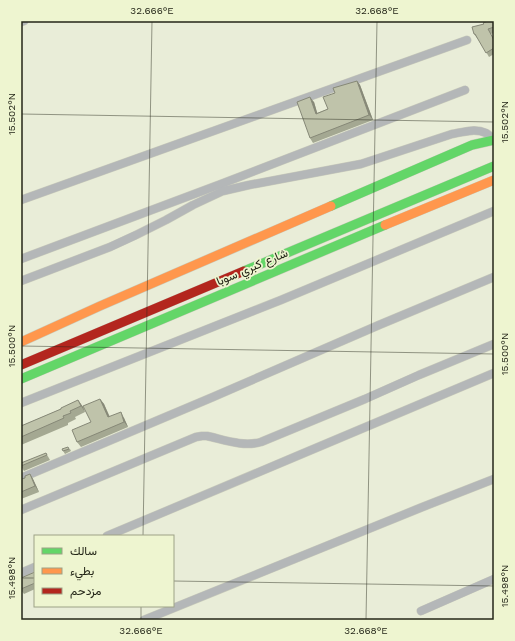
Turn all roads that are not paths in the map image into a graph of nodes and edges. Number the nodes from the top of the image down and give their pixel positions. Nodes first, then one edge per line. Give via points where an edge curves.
1 (24, 21) edge
2 (21, 22) edge
3 (467, 40) dead end
4 (465, 90) dead end
5 (494, 140) edge
6 (493, 166) edge
7 (494, 180) edge
8 (21, 200) edge
9 (494, 211) edge
10 (21, 259) edge
11 (494, 277) edge
12 (21, 281) edge
13 (21, 342) edge
14 (494, 344) edge
15 (21, 365) edge
16 (494, 373) edge
17 (21, 379) edge
18 (21, 403) edge
19 (21, 478) edge
20 (494, 480) edge
21 (21, 510) edge
22 (109, 535) edge
23 (34, 567) edge
24 (21, 573) edge
25 (494, 580) edge
26 (421, 611) dead end
27 (144, 620) edge

1 - 2 street
3 - 8 street
4 - 10 street
5 - 12 street via 486,133 465,131 361,164 235,188 193,205 136,236
5 - 13 main road via 472,145
6 - 15 main road, شارع كبري سوبا
7 - 17 main road, شارع كبري سوبا
9 - 18 street via 274,303
11 - 19 street
14 - 21 street via 268,440 246,444 208,436 196,437
16 - 22 street
20 - 27 street
23 - 24 street
25 - 26 street

